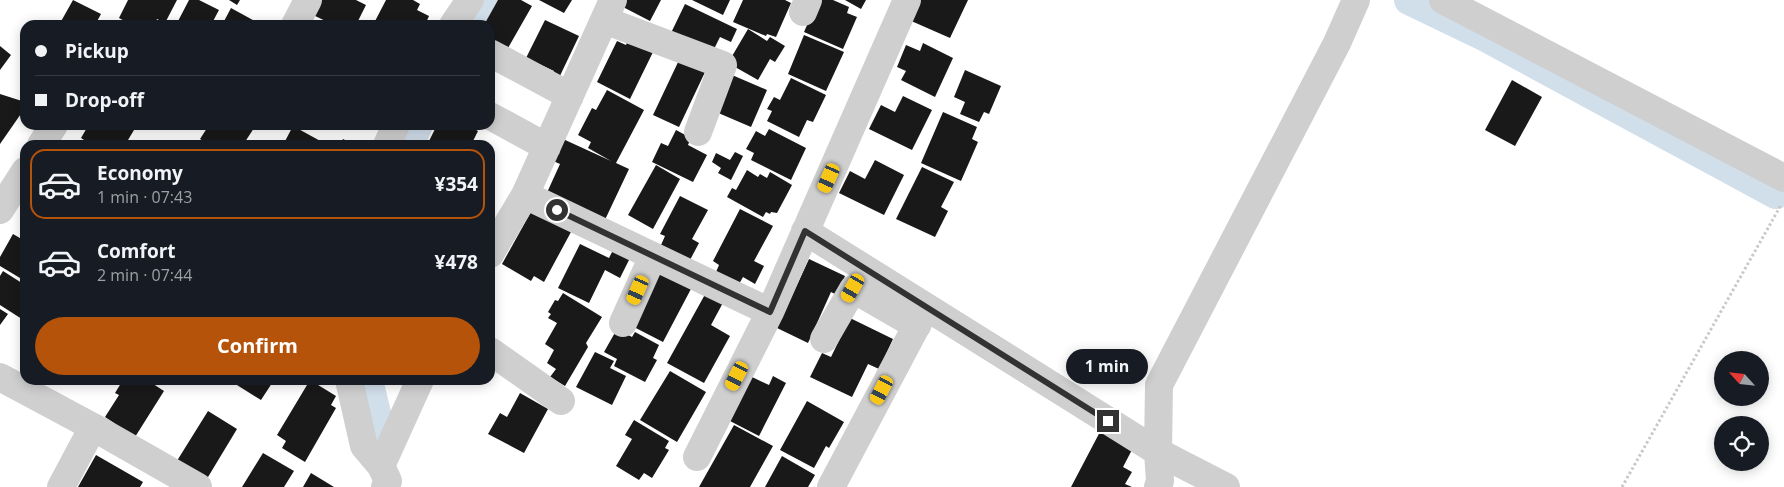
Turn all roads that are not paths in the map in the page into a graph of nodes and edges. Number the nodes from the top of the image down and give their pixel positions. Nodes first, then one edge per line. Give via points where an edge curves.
1 (308, 0) edge
2 (470, 0) edge
3 (907, 0) edge
4 (1356, 0) edge
5 (1443, 0) edge
6 (609, 10) edge
7 (298, 20) edge
8 (456, 20) edge
9 (495, 56) edge
10 (570, 96) junction
11 (495, 119) edge
12 (698, 132) dead end
13 (547, 147) junction
14 (1784, 178) edge
15 (20, 179) edge
16 (525, 195) junction
17 (0, 210) edge
18 (805, 231) junction
19 (495, 246) edge
20 (653, 256) junction
21 (770, 312) junction
22 (921, 317) junction
23 (623, 323) dead end
24 (824, 339) dead end
25 (495, 355) edge
26 (0, 377) edge
27 (350, 385) edge
28 (418, 385) edge
29 (561, 401) dead end
30 (93, 427) junction
31 (1158, 452) junction
32 (696, 457) dead end
33 (383, 476) edge
34 (61, 487) edge
35 (198, 487) edge
36 (831, 487) edge
37 (1158, 487) edge
38 (1226, 487) edge

1 - 7 street
2 - 8 street
3 - 18 street
4 - 31 street via 1159,385
5 - 14 street
6 - 10 street
6 - 12 street via 724,65
9 - 10 street
10 - 13 street
11 - 13 street
13 - 16 street
15 - 17 street
16 - 19 street
16 - 20 street
18 - 21 street
18 - 22 street
20 - 21 street
20 - 23 street
21 - 32 street
22 - 24 street via 853,288
22 - 31 street
22 - 36 street
25 - 29 street
26 - 30 street
27 - 33 street via 364,446
28 - 33 street
30 - 34 street
30 - 35 street
31 - 37 street
31 - 38 street

